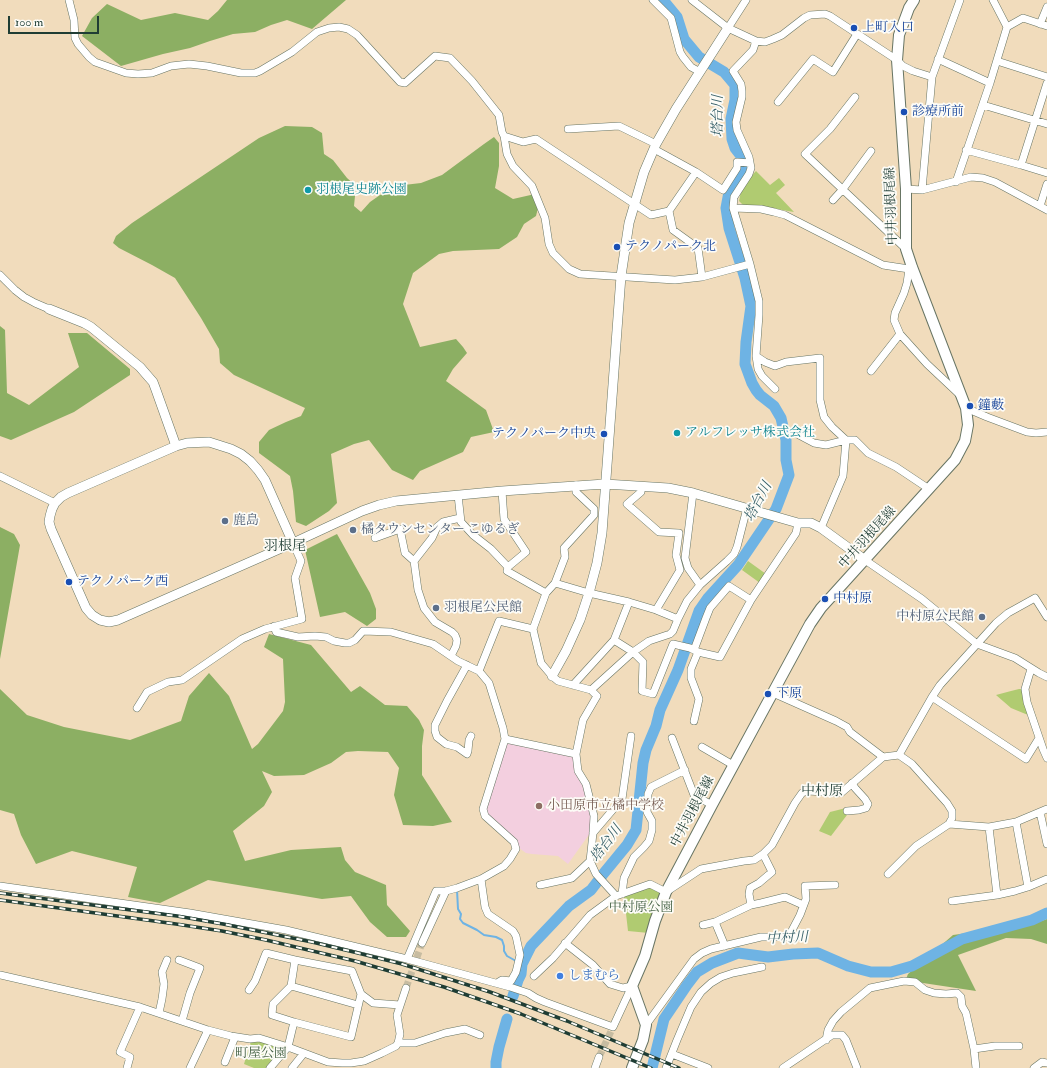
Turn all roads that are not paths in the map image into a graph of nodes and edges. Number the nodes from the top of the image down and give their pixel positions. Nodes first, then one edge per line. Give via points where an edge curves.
1 (69, 0) edge
2 (653, 0) edge
3 (692, 0) edge
4 (746, 0) edge
5 (914, 0) edge
6 (960, 0) edge
7 (993, 0) edge
8 (1047, 7) edge
9 (1043, 25) edge
10 (1008, 27) junction
11 (728, 28) junction
12 (857, 34) junction
13 (756, 41) junction
14 (938, 59) junction
15 (897, 60) junction
16 (997, 61) junction
17 (701, 70) junction
18 (932, 77) junction
19 (1047, 77) edge
20 (990, 82) junction
21 (1047, 83) edge
22 (855, 97) dead end
23 (778, 102) dead end
24 (982, 105) junction
25 (1035, 120) junction
26 (1047, 124) edge
27 (568, 129) dead end
28 (504, 136) junction
29 (655, 146) junction
30 (966, 150) junction
31 (871, 151) dead end
32 (750, 163) junction
33 (1021, 165) junction
34 (696, 172) junction
35 (1047, 173) edge
36 (956, 182) junction
37 (1047, 184) edge
38 (843, 189) junction
39 (906, 189) junction
40 (922, 190) junction
41 (833, 200) dead end
42 (634, 204) junction
43 (733, 208) junction
44 (1044, 208) edge
45 (669, 211) junction
46 (906, 249) junction
47 (750, 264) junction
48 (911, 268) junction
49 (0, 275) edge
50 (621, 276) junction
51 (702, 277) junction
52 (49, 309) joint
53 (900, 334) junction
54 (756, 356) junction
55 (871, 371) dead end
56 (775, 389) dead end
57 (961, 396) junction
58 (966, 408) junction
59 (1047, 432) edge
60 (796, 434) dead end
61 (846, 440) junction
62 (176, 446) junction
63 (0, 476) edge
64 (605, 484) junction
65 (576, 485) junction
66 (642, 486) junction
67 (929, 489) junction
68 (502, 491) junction
69 (693, 493) junction
70 (458, 495) junction
71 (55, 503) junction
72 (747, 508) junction
73 (460, 518) junction
74 (798, 522) junction
75 (821, 528) junction
76 (375, 538) dead end
77 (293, 543) junction
78 (414, 560) junction
79 (865, 560) junction
80 (508, 567) junction
81 (555, 583) junction
82 (700, 585) junction
83 (546, 593) junction
84 (589, 593) junction
85 (751, 600) junction
86 (629, 602) junction
87 (656, 610) junction
88 (1047, 617) edge
89 (678, 619) junction
90 (274, 626) junction
91 (533, 629) junction
92 (614, 640) junction
93 (977, 644) junction
94 (692, 649) junction
95 (633, 652) junction
96 (451, 656) junction
97 (467, 666) junction
98 (1031, 669) junction
99 (479, 671) junction
100 (552, 676) junction
101 (1047, 677) edge
102 (573, 685) junction
103 (590, 690) junction
104 (773, 693) junction
105 (932, 697) junction
106 (137, 708) dead end
107 (694, 721) dead end
108 (471, 736) dead end
109 (631, 736) dead end
110 (672, 738) dead end
111 (1039, 738) junction
112 (506, 739) junction
113 (702, 748) dead end
114 (576, 754) junction
115 (899, 755) junction
116 (882, 758) junction
117 (1047, 758) edge
118 (733, 765) junction
119 (685, 770) junction
120 (852, 783) junction
121 (712, 805) junction
122 (1043, 810) edge
123 (847, 811) dead end
124 (1016, 822) junction
125 (949, 824) junction
126 (989, 827) junction
127 (593, 833) junction
128 (1046, 833) edge
129 (1047, 844) edge
130 (763, 854) junction
131 (590, 861) junction
132 (888, 874) dead end
133 (481, 879) junction
134 (1047, 879) edge
135 (540, 884) dead end
136 (836, 885) dead end
137 (0, 886) edge
138 (1028, 887) junction
139 (446, 890) junction
140 (666, 892) junction
141 (619, 895) junction
142 (997, 895) junction
143 (952, 901) dead end
144 (751, 905) junction
145 (803, 905) junction
146 (715, 922) junction
147 (703, 925) dead end
148 (789, 936) junction
149 (800, 937) dead end
150 (565, 942) junction
151 (422, 943) tunnel mouth
152 (725, 946) junction
153 (407, 959) junction
154 (167, 960) dead end
155 (179, 960) dead end
156 (295, 960) junction
157 (762, 968) dead end
158 (0, 975) edge
159 (534, 976) dead end
160 (497, 984) junction
161 (291, 986) junction
162 (632, 986) junction
163 (406, 988) tunnel mouth
164 (249, 990) dead end
165 (361, 994) junction
166 (358, 1005) junction
167 (400, 1005) junction
168 (140, 1007) junction
169 (158, 1013) junction
170 (182, 1021) junction
171 (294, 1022) junction
172 (646, 1025) junction
173 (208, 1030) junction
174 (480, 1035) dead end
175 (235, 1037) junction
176 (826, 1040) junction
177 (398, 1043) junction
178 (1019, 1046) dead end
179 (288, 1047) junction
180 (974, 1049) junction
181 (304, 1053) junction
182 (672, 1054) junction
183 (599, 1057) tunnel mouth
184 (225, 1062) dead end
185 (1047, 1062) edge
186 (326, 1065) edge
187 (127, 1068) edge
188 (190, 1068) edge
189 (270, 1068) edge
190 (292, 1068) edge
191 (595, 1068) edge
192 (632, 1068) edge
193 (666, 1068) edge
194 (708, 1068) edge
195 (783, 1068) edge
196 (857, 1068) edge
197 (976, 1068) edge
198 (1034, 1068) edge

1 - 28 street via 75,38 88,57 126,73 152,73 172,66 189,64 255,73 292,52 317,32 338,27 348,29 357,35 400,82 405,83 435,56 450,58 499,115
2 - 17 street via 670,18 683,57 691,66
3 - 11 street
4 - 11 street
5 - 15 main road, 中井羽根尾線 via 899,35
6 - 14 street
7 - 10 street
8 - 9 street
9 - 10 street via 1023,18
10 - 16 street
11 - 13 street
11 - 17 street
12 - 13 street via 830,16 818,14 804,18 773,39 765,42
12 - 15 street
12 - 23 street via 833,72 813,59
13 - 32 street via 753,50 733,71 742,91 736,122 737,130
14 - 18 street
14 - 20 street
15 - 18 street via 913,71
15 - 39 main road, 中井羽根尾線
16 - 19 street
16 - 20 street
17 - 29 street
18 - 40 street
20 - 24 street
21 - 25 street
22 - 38 street via 830,129 805,154
24 - 25 street
24 - 30 street
25 - 26 street
25 - 33 street
27 - 29 street via 619,126
28 - 42 street via 523,142 536,139
28 - 50 street via 507,154 513,166 532,186 545,218 553,253 569,269 580,274
29 - 34 street
29 - 42 street
30 - 33 street
30 - 36 street
31 - 38 street
32 - 34 street via 737,162 737,168 723,190
32 - 43 street via 749,174 734,196
33 - 35 street
34 - 45 street
36 - 40 street
36 - 44 street via 971,177 982,178 995,182
37 - 44 street
38 - 41 street
38 - 46 street
39 - 40 street
39 - 46 main road, 中井羽根尾線
42 - 45 street via 651,215
42 - 50 street
43 - 47 street
43 - 48 street via 761,209 785,215 883,265
45 - 51 street via 673,230 698,248
46 - 48 main road, 中井羽根尾線
47 - 51 street
47 - 54 street via 759,301
48 - 53 street via 895,314 894,320
48 - 57 main road, 中井羽根尾線
49 - 52 street via 24,297
50 - 51 street via 674,280
50 - 64 street
52 - 62 street via 84,323 140,367 156,390
53 - 55 street
53 - 57 street
54 - 56 street via 762,376
54 - 61 street via 775,366 786,362 820,358 820,400 824,417
57 - 58 main road, 中井羽根尾線
58 - 59 street via 1027,432
58 - 67 main road, 中井羽根尾線 via 968,425 965,441 955,460
60 - 61 street via 814,443 826,445
61 - 67 street via 855,440 868,453 896,467
61 - 75 street via 842,476
62 - 71 street via 68,493
62 - 77 street via 187,442 209,442 231,449 250,461 265,480
63 - 71 street
64 - 65 street
64 - 66 street
64 - 84 street via 602,533
65 - 68 street
65 - 81 street via 576,492 594,509 594,515 564,548 565,557
66 - 69 street
66 - 87 street via 641,492 627,504 658,532 679,533 676,555 680,570
67 - 79 main road, 中井羽根尾線
68 - 70 street
68 - 80 street via 504,520 526,552
69 - 72 street
69 - 82 street via 685,558 688,568
70 - 73 street
70 - 77 street via 378,505
71 - 77 street via 50,516 51,529 86,608 100,620 109,622
72 - 74 street
72 - 82 street via 734,554
73 - 78 street via 443,522 437,527 432,538
73 - 80 street via 473,535 491,548
74 - 75 street
74 - 85 street via 796,533
75 - 79 street
76 - 78 street via 400,529 405,553
77 - 90 street via 301,561 295,578 302,619
78 - 96 street via 418,590 424,608 435,622 452,632 457,640
79 - 93 street via 922,599
79 - 104 main road, 中井羽根尾線 via 821,608
80 - 83 street via 507,571
81 - 83 street
81 - 84 street
82 - 89 street via 687,601
83 - 91 street
84 - 86 street
84 - 100 street via 580,620
85 - 94 street via 720,657
85 - 94 street via 729,586 710,608
86 - 87 street
86 - 92 street
87 - 89 street
88 - 93 street via 1035,598 1008,613
89 - 95 street via 670,634
90 - 96 street via 276,632 298,637 326,637 345,643 355,640 362,631 391,632 433,644
90 - 106 street via 242,639 182,680 168,682 148,692
91 - 99 street via 499,621
91 - 100 street via 541,663
92 - 95 street
92 - 102 street
93 - 98 street via 1015,658
93 - 105 street
94 - 95 street via 673,644 653,694 642,691 643,662
94 - 107 street via 691,678 699,699
95 - 103 street
96 - 97 street
97 - 99 street
97 - 108 street via 435,725 435,731 437,737 446,744 457,747 467,754
98 - 101 street
98 - 111 street via 1025,689
99 - 112 street via 489,683
100 - 102 street via 558,681
102 - 103 street
103 - 114 street via 597,696 583,720
104 - 116 street via 847,727
104 - 118 main road, 中井羽根尾線
105 - 111 street via 1026,760
105 - 115 street
109 - 127 street via 622,799
110 - 119 street
111 - 117 street
112 - 114 street
112 - 133 street via 484,809 485,816 514,842 516,848 504,866
113 - 118 street
114 - 127 street via 578,770 586,784 594,816
115 - 116 street
115 - 125 street via 912,764 947,803 952,811
116 - 120 street
118 - 121 main road, 中井羽根尾線
119 - 121 street via 694,795
119 - 141 street via 651,787 647,812 652,821 652,830 649,840 634,857
120 - 123 street via 868,804 866,808
120 - 130 street via 841,793 802,793 772,845
121 - 140 main road, 中井羽根尾線
122 - 124 street
122 - 128 street
124 - 126 street
124 - 138 street
125 - 126 street
125 - 132 street via 916,846
126 - 142 street
127 - 131 street
128 - 129 street
130 - 140 street via 754,860 701,869
130 - 144 street via 772,872 750,888
131 - 135 street via 572,878
131 - 141 street via 598,877
133 - 139 street
133 - 160 street via 488,914 514,931 520,955 511,981 502,980
134 - 138 street
136 - 145 street via 806,886
137 - 153 street via 190,913 286,930
138 - 142 street
139 - 151 street
139 - 153 street via 436,891
140 - 141 street via 650,884
140 - 162 main road, 中井羽根尾線 via 645,956
141 - 150 street via 590,915
142 - 143 street
144 - 145 street via 785,897
144 - 146 street
145 - 148 street
146 - 147 street
146 - 152 street
148 - 149 street
148 - 152 street via 761,937
150 - 159 street
150 - 162 street via 593,965 610,984 623,988
152 - 172 street via 711,949 694,959
153 - 160 street
154 - 169 street via 162,972 164,984
155 - 170 street via 200,968
156 - 161 street
156 - 164 street via 266,953 256,981
156 - 165 street via 352,972
157 - 182 street via 720,977 701,992 691,1007
158 - 168 street
160 - 162 street via 613,1026
161 - 166 street
161 - 171 street via 273,1004 272,1015
162 - 172 main road
163 - 167 street
165 - 166 street
165 - 167 street via 373,1003
166 - 171 street via 351,1036
167 - 177 street via 397,1015 400,1034
168 - 169 street
168 - 187 street via 120,1052 130,1057
169 - 170 street
170 - 173 street
171 - 179 street
172 - 192 main road
173 - 175 street
173 - 188 street
174 - 177 street via 466,1029 415,1043
175 - 179 street via 259,1038
175 - 184 street
176 - 180 street via 833,1021 870,988 904,981 915,982 934,993 957,993 961,997 966,1013
176 - 195 street
176 - 196 street via 832,1035 842,1035
177 - 186 street via 364,1061
178 - 180 street
179 - 181 street
179 - 189 street
180 - 197 street
181 - 186 street
181 - 190 street
182 - 193 street
182 - 194 street
183 - 191 street
185 - 198 street via 1042,1062

